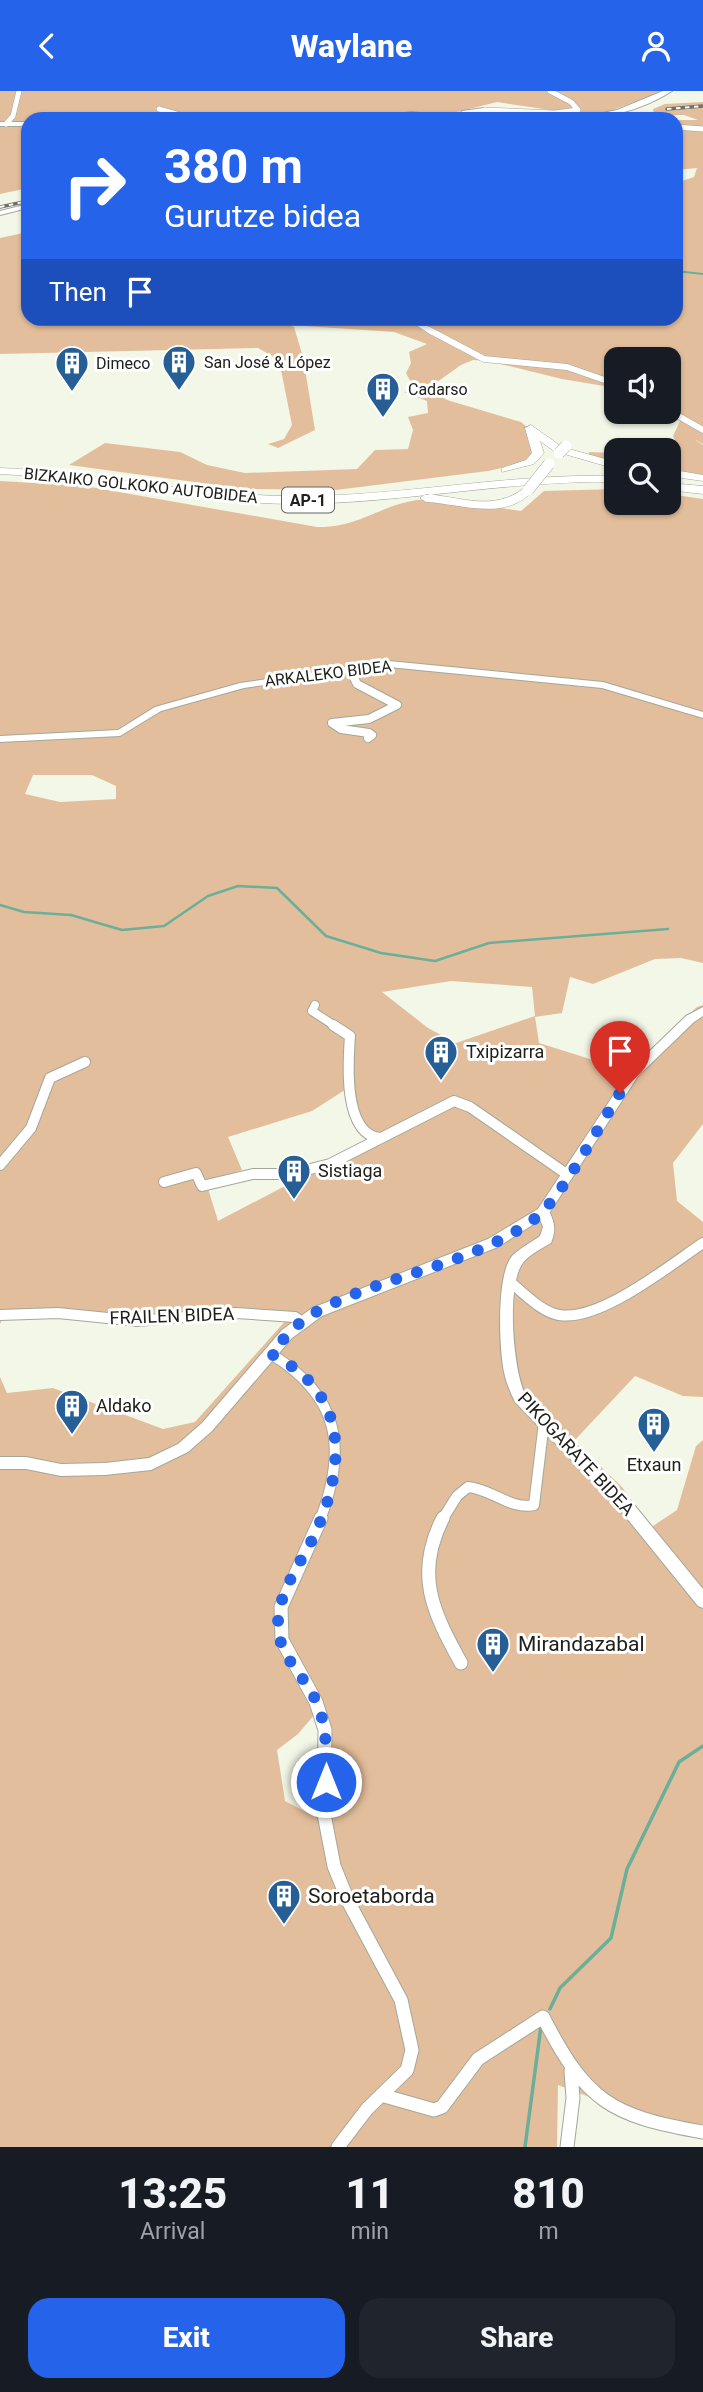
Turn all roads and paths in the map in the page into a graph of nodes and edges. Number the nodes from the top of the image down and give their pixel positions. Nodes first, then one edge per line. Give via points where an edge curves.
1 (19, 91) edge
2 (550, 91) edge
3 (672, 92) edge
4 (159, 109) dead end
5 (490, 109) junction
6 (168, 112) edge
7 (479, 112) edge
8 (495, 112) edge
9 (619, 112) edge
10 (627, 112) edge
11 (3, 124) edge
12 (21, 124) edge
13 (683, 128) edge
14 (703, 129) edge
15 (21, 208) edge
16 (0, 213) edge
17 (422, 326) edge
18 (604, 380) edge
19 (681, 417) edge
20 (703, 430) edge
21 (565, 447) dead end
22 (604, 462) edge
23 (604, 466) edge
24 (0, 468) edge
25 (506, 470) junction
26 (681, 474) edge
27 (76, 475) junction
28 (604, 477) edge
29 (604, 478) edge
30 (703, 478) edge
31 (604, 479) edge
32 (681, 483) edge
33 (703, 483) edge
34 (681, 485) edge
35 (495, 488) junction
36 (393, 489) junction
37 (703, 489) edge
38 (416, 498) junction
39 (513, 504) junction
40 (350, 669) junction
41 (703, 715) edge
42 (368, 738) dead end
43 (0, 739) edge
44 (315, 1005) dead end
45 (703, 1011) edge
46 (85, 1062) dead end
47 (381, 1137) junction
48 (0, 1165) edge
49 (568, 1175) junction
50 (164, 1182) dead end
51 (538, 1216) junction
52 (542, 1241) joint
53 (703, 1243) edge
54 (510, 1282) junction
55 (0, 1315) edge
56 (302, 1322) junction
57 (271, 1354) junction
58 (544, 1422) junction
59 (0, 1463) edge
60 (703, 1601) edge
61 (461, 1663) dead end
62 (571, 2070) junction
63 (381, 2095) junction
64 (703, 2132) edge
65 (338, 2147) edge
66 (567, 2147) edge

1 - 11 street via 13,115
2 - 5 street via 578,110
3 - 9 main road
3 - 10 main road
4 - 6 street
5 - 7 main road
5 - 8 main road
11 - 12 main road
13 - 14 street
15 - 16 main road
17 - 18 street via 484,359 567,367
19 - 20 street
21 - 39 highway, bridge
22 - 25 highway via 558,449 531,428 538,453 530,462
23 - 25 highway
24 - 27 highway, BIZKAIKO GOLKOKO AUTOBIDEA / AP-1
24 - 36 highway, BIZKAIKO GOLKOKO AUTOBIDEA / AP-1 via 85,471 252,493
25 - 36 highway
26 - 30 highway
27 - 29 highway, BIZKAIKO GOLKOKO AUTOBIDEA / AP-1 via 203,494 283,500 371,497 526,479
27 - 38 highway via 231,501 321,505
28 - 36 highway, BIZKAIKO GOLKOKO AUTOBIDEA / AP-1 via 529,474
31 - 35 highway
32 - 33 highway
34 - 37 highway
35 - 38 highway
35 - 39 highway via 484,494 485,500
38 - 39 highway via 491,507
40 - 41 main road, ARKALEKO BIDEA via 406,665 603,685
40 - 42 street via 357,684 397,705 369,719 332,723 369,733
40 - 43 main road, ARKALEKO BIDEA via 261,681 177,702 120,733
44 - 47 street via 312,1011 350,1036 347,1082 361,1128 370,1137
45 - 49 main road via 634,1073
46 - 48 street via 50,1078 31,1128
47 - 49 street via 458,1101
47 - 50 street via 330,1164 291,1174 253,1174 202,1186 196,1173
49 - 51 main road
51 - 52 main road, PIKOGARATE BIDEA
51 - 56 main road via 481,1248 336,1303
52 - 54 street, PIKOGARATE BIDEA via 517,1259
53 - 54 street via 577,1317 554,1313
54 - 58 street, PIKOGARATE BIDEA via 508,1367 512,1384
55 - 56 street, FRAILEN BIDEA via 58,1313 137,1321 236,1313 295,1317
56 - 57 main road
57 - 59 main road via 207,1427 164,1459 135,1467 82,1471
57 - 63 street via 314,1384 324,1399 335,1438 334,1469 323,1511 287,1588 278,1623 282,1646 315,1697 326,1728 325,1827 340,1880 362,1928 390,1971 409,2023 411,2063
58 - 60 street, PIKOGARATE BIDEA via 626,1506
58 - 61 street via 534,1505 513,1504 468,1487 457,1496 433,1539 426,1579 436,1616
62 - 63 street via 544,2017 478,2059 442,2107 434,2110
62 - 64 street via 619,2113
62 - 66 street
63 - 65 street

